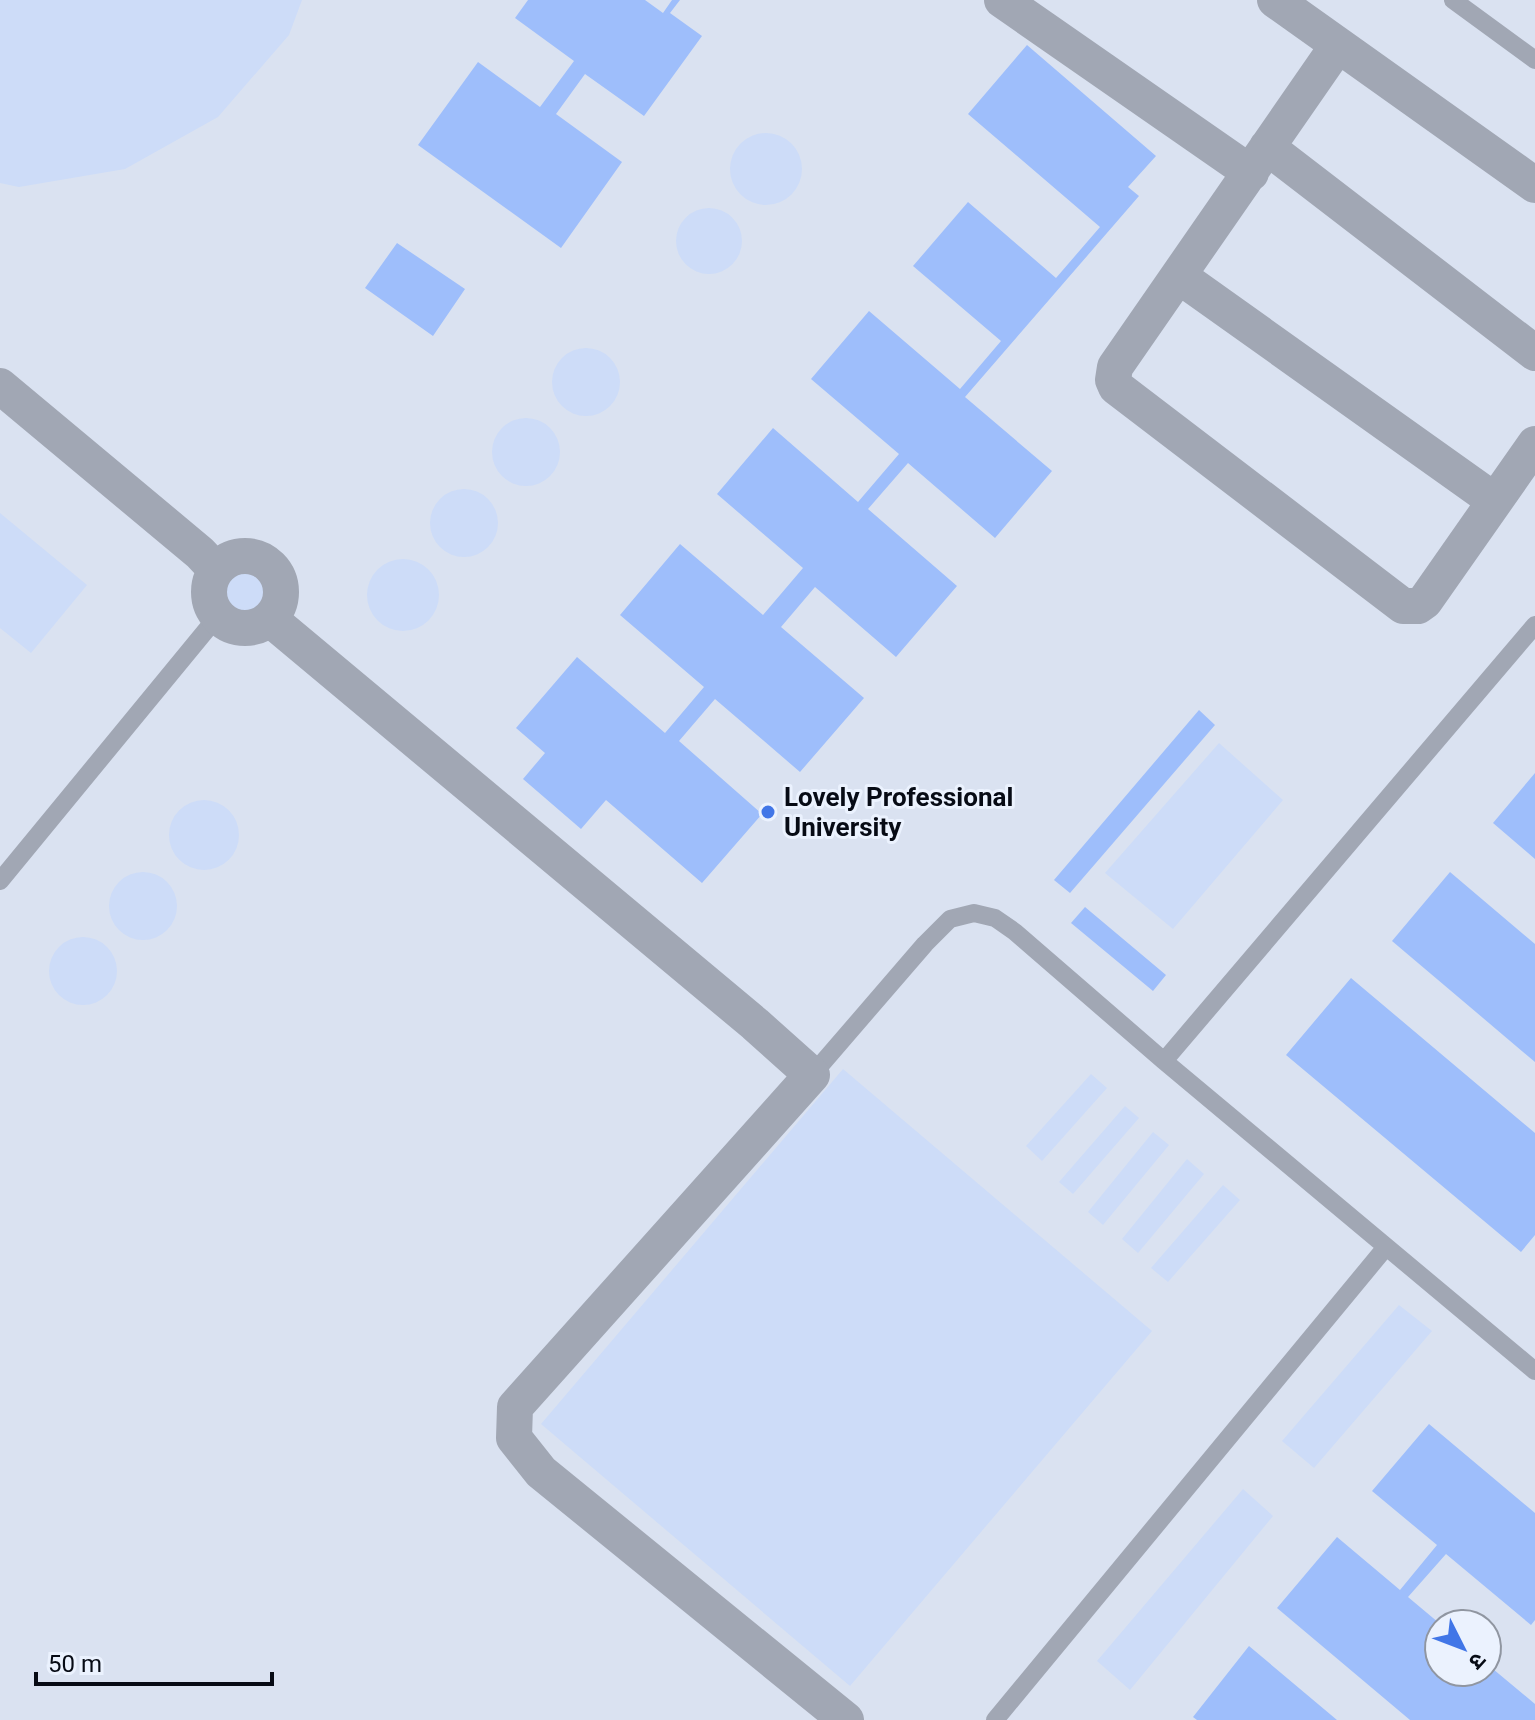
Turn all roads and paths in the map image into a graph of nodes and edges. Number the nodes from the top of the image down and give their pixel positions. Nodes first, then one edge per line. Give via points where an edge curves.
1 (1002, 0) edge
2 (1275, 0) edge
3 (1453, 0) edge
4 (1338, 45) junction
5 (1535, 60) edge
6 (1259, 160) junction
7 (1535, 185) edge
8 (1179, 276) junction
9 (1535, 353) edge
10 (0, 386) edge
11 (1535, 444) edge
12 (1495, 501) junction
13 (216, 570) junction
14 (217, 617) junction
15 (270, 619) junction
16 (1535, 625) edge
17 (0, 881) edge
18 (1164, 1061) junction
19 (812, 1075) junction
20 (1386, 1247) junction
21 (1535, 1371) edge
22 (846, 1720) edge
23 (995, 1720) edge

1 - 6 street
2 - 4 street
3 - 5 lane
4 - 6 street
4 - 7 street
6 - 8 street
6 - 9 street
8 - 12 street
8 - 12 street via 1115,367 1116,387 1396,602 1418,606 1425,601
10 - 13 street
11 - 12 street
13 - 14 street via 208,593
13 - 15 street via 236,557 260,558 271,565 282,587
14 - 15 street via 248,629
14 - 17 lane
15 - 19 street
16 - 18 lane
18 - 19 lane via 1015,932 995,918 974,913 950,919
18 - 20 lane
19 - 22 street via 515,1407 514,1438 541,1472
20 - 21 lane
20 - 23 lane

